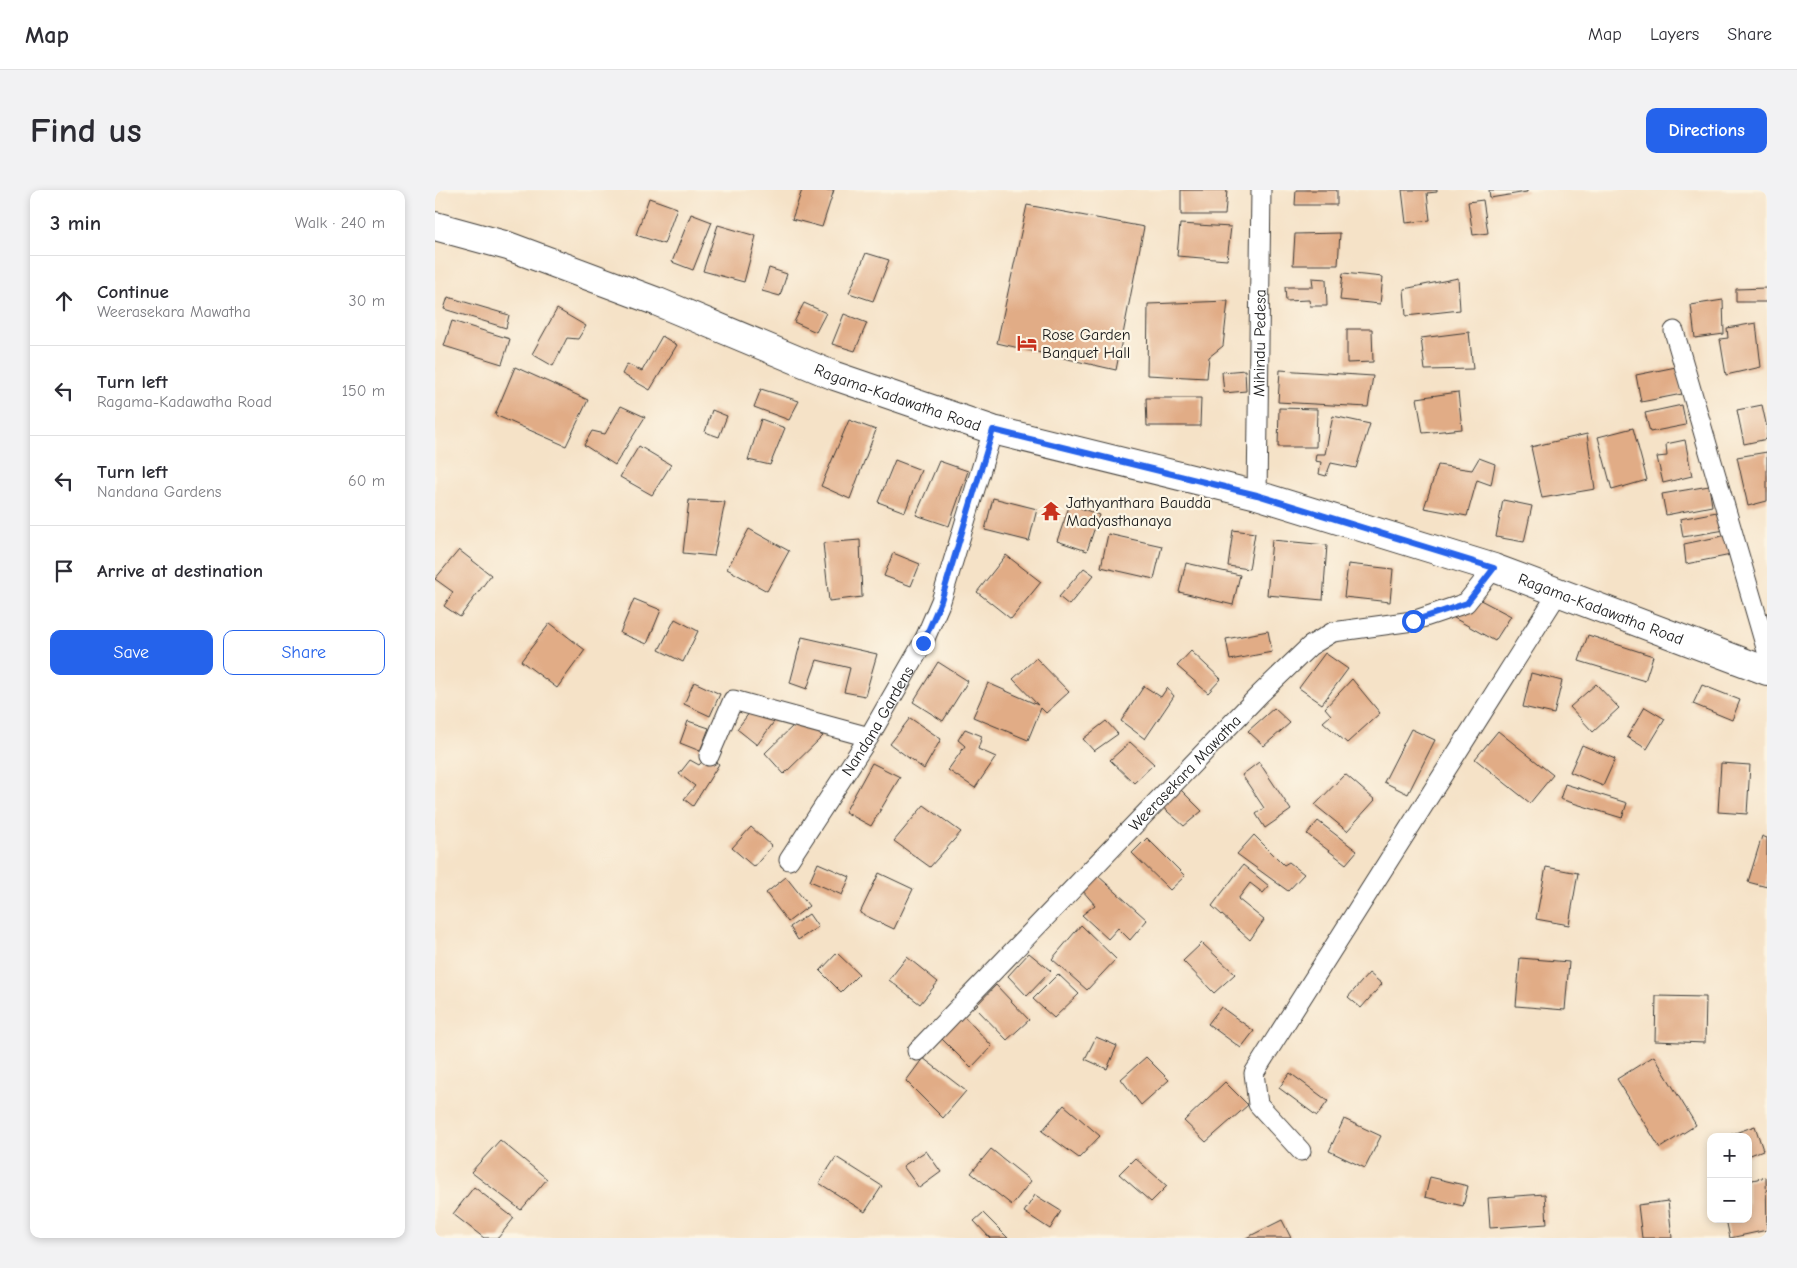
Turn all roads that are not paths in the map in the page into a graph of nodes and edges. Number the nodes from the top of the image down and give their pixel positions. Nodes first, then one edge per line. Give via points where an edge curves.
1 (1261, 190) edge
2 (435, 226) edge
3 (1674, 331) dead end
4 (993, 430) junction
5 (1257, 495) junction
6 (1494, 568) junction
7 (1557, 593) junction
8 (1767, 651) edge
9 (1767, 671) edge
10 (869, 737) junction
11 (709, 756) dead end
12 (789, 860) dead end
13 (917, 1051) dead end
14 (1301, 1151) dead end

1 - 5 street, Mihindu Pedesa
2 - 4 main road, Ragama-Kadawatha Road via 508,246 658,302 835,376
3 - 8 street
4 - 5 main road, Ragama-Kadawatha Road
4 - 10 street, Nandana Gardens via 941,601 923,643
5 - 6 main road, Ragama-Kadawatha Road
6 - 7 main road, Ragama-Kadawatha Road
6 - 13 street, Weerasekara Mawatha via 1467,603 1413,621 1333,632 1310,646
7 - 9 main road, Ragama-Kadawatha Road
7 - 14 street via 1254,1073 1258,1104
10 - 11 street via 733,700
10 - 12 street, Nandana Gardens

